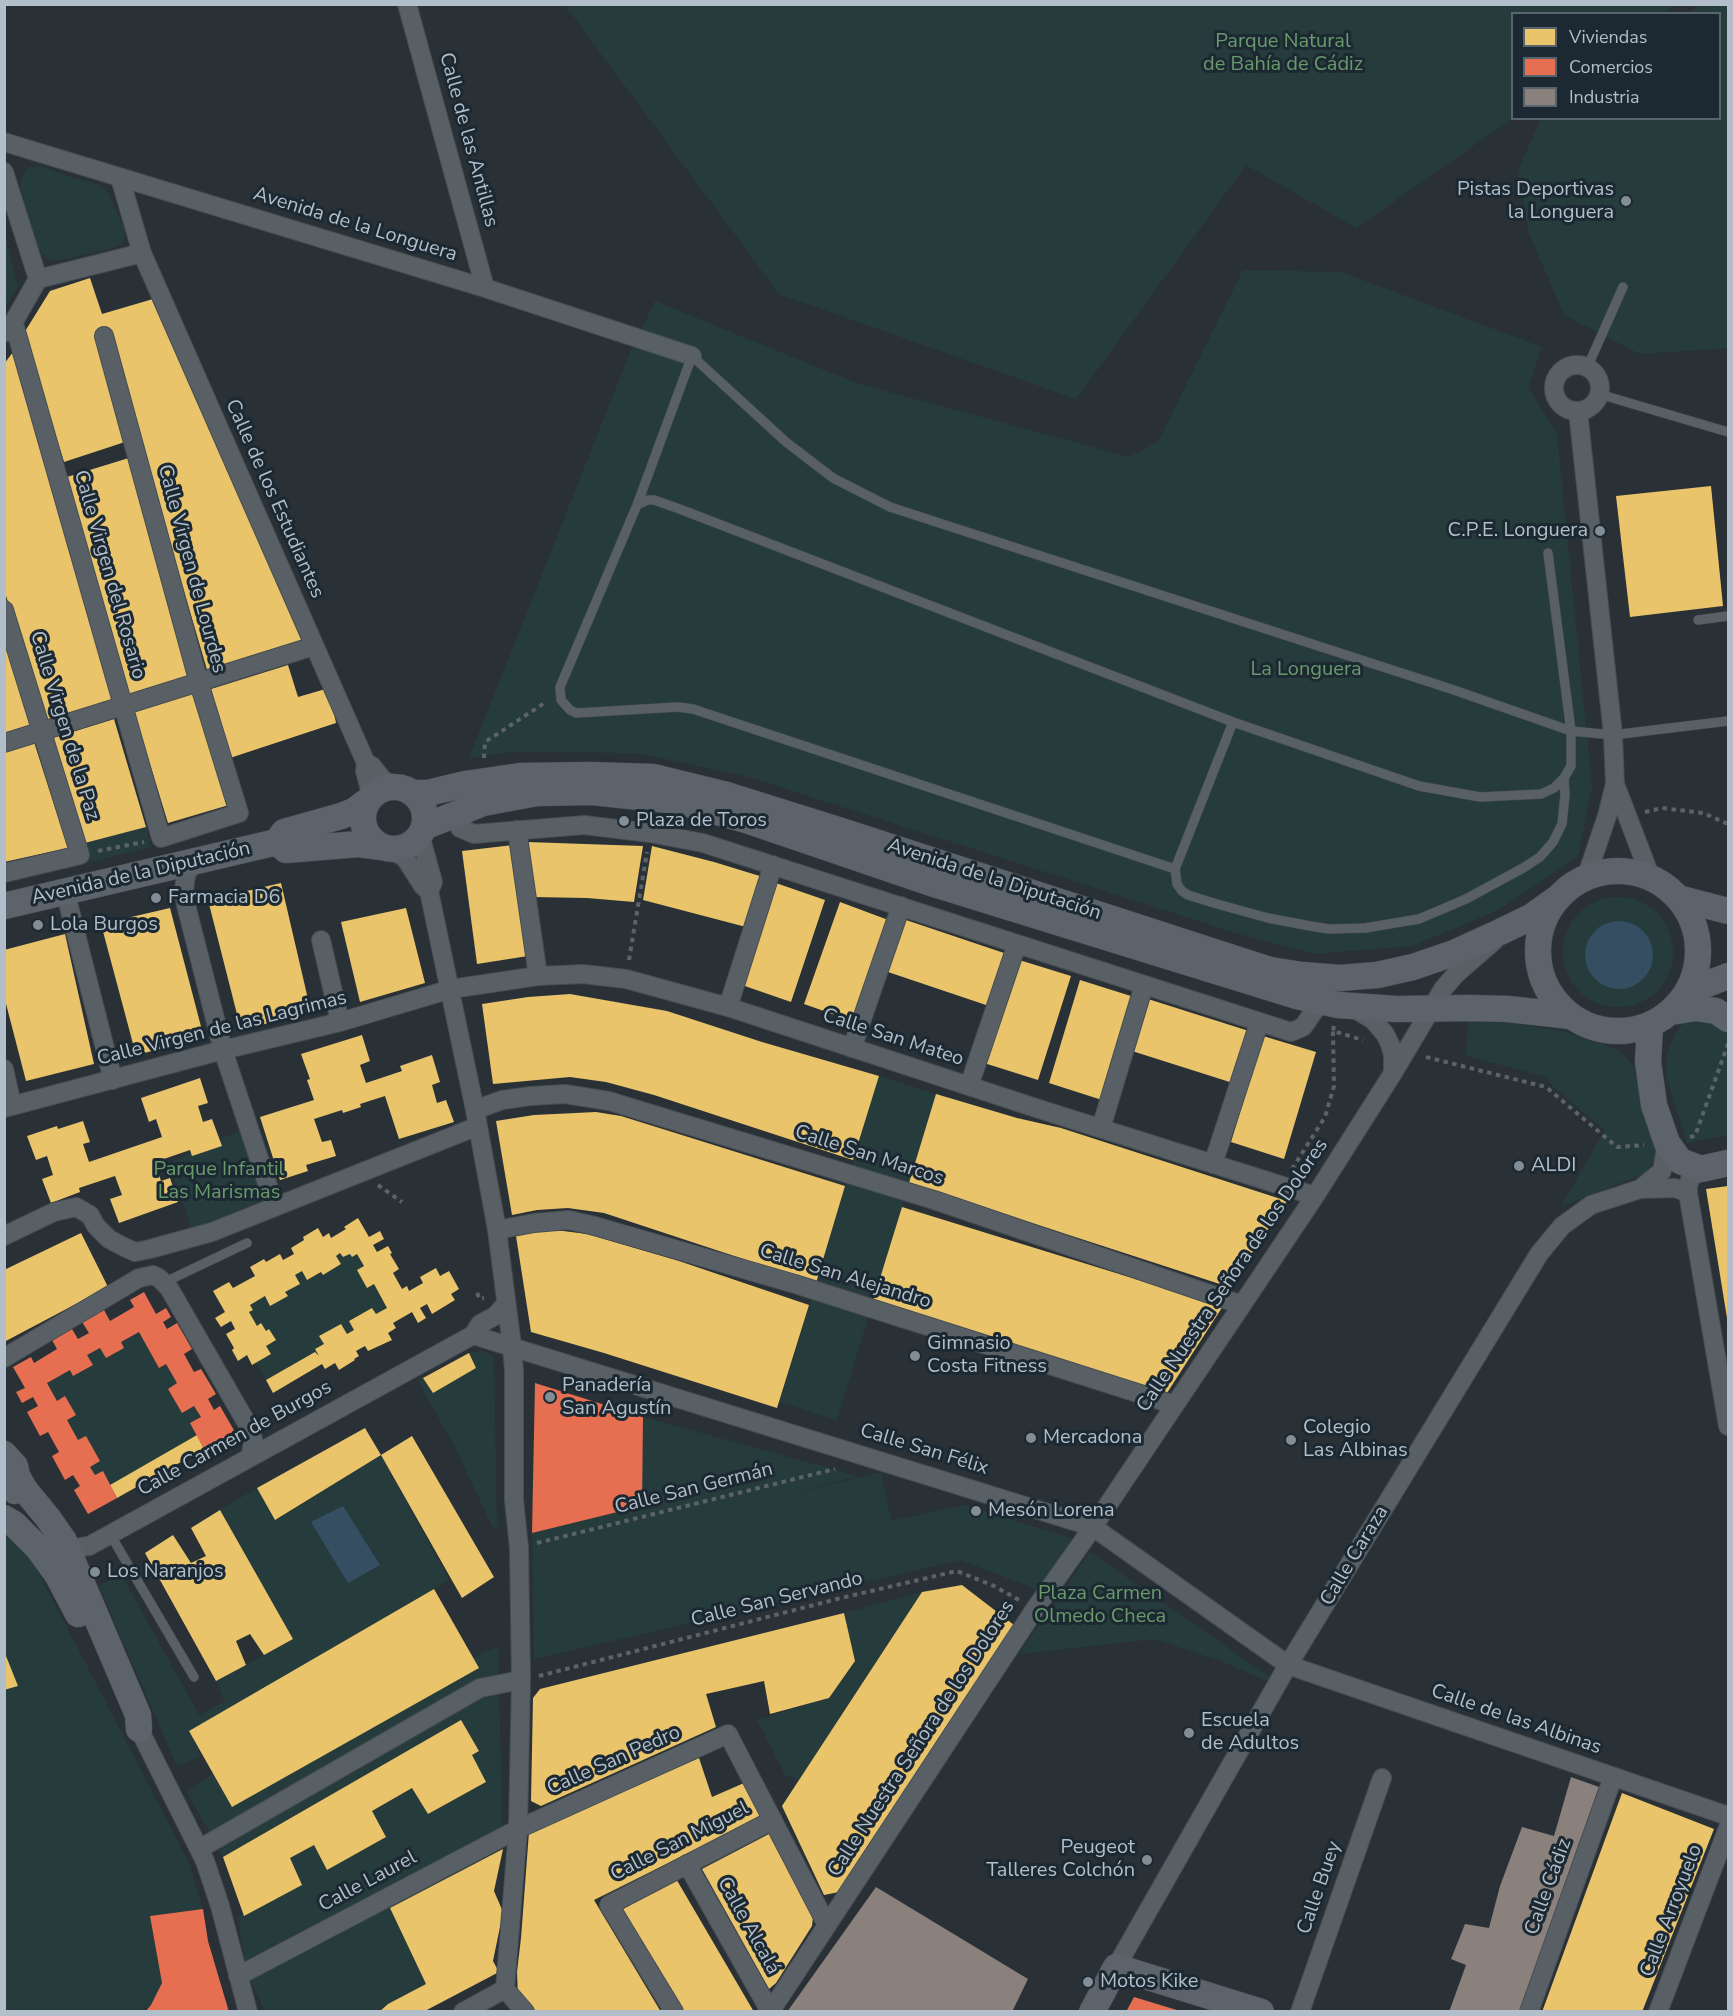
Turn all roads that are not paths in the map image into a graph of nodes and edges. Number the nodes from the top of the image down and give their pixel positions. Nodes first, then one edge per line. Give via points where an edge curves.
1 (407, 4) edge
2 (4, 142) edge
3 (4, 172) edge
4 (120, 178) junction
5 (142, 253) junction
6 (38, 279) junction
7 (1623, 287) dead end
8 (484, 288) junction
9 (9, 330) edge
10 (104, 336) dead end
11 (692, 356) junction
12 (1587, 368) junction
13 (1599, 394) junction
14 (1578, 411) junction
15 (1728, 432) edge
16 (637, 505) junction
17 (1548, 553) dead end
18 (4, 610) edge
19 (1728, 616) edge
20 (1698, 620) dead end
21 (314, 646) junction
22 (199, 683) junction
23 (123, 707) junction
24 (1728, 721) edge
25 (1233, 722) junction
26 (42, 732) junction
27 (1571, 732) junction
28 (1613, 735) junction
29 (4, 743) edge
30 (366, 764) junction
31 (1564, 778) junction
32 (1616, 784) junction
33 (405, 790) junction
34 (367, 801) junction
35 (452, 814) junction
36 (517, 830) junction
37 (422, 831) junction
38 (161, 838) joint
39 (277, 842) junction
40 (385, 848) junction
41 (192, 862) junction
42 (773, 865) junction
43 (1175, 869) junction
44 (4, 873) edge
45 (1586, 878) junction
46 (1651, 878) junction
47 (65, 891) junction
48 (429, 891) junction
49 (1559, 897) junction
50 (1678, 898) junction
51 (4, 906) edge
52 (902, 906) junction
53 (1728, 911) edge
54 (1509, 928) junction
55 (321, 940) dead end
56 (1017, 944) junction
57 (538, 976) junction
58 (1728, 976) edge
59 (1144, 985) junction
60 (451, 989) junction
61 (1687, 992) junction
62 (1336, 1004) junction
63 (728, 1007) junction
64 (1432, 1008) junction
65 (1571, 1016) junction
66 (1660, 1019) junction
67 (1728, 1019) edge
68 (340, 1022) junction
69 (1259, 1023) junction
70 (852, 1048) junction
71 (1399, 1049) junction
72 (223, 1050) junction
73 (4, 1069) edge
74 (113, 1080) junction
75 (969, 1086) junction
76 (8, 1107) edge
77 (477, 1118) junction
78 (1101, 1128) junction
79 (1667, 1143) junction
80 (1728, 1163) edge
81 (1213, 1164) junction
82 (1701, 1168) junction
83 (1640, 1189) junction
84 (1688, 1194) junction
85 (1315, 1196) junction
86 (275, 1207) junction
87 (497, 1230) junction
88 (4, 1236) edge
89 (247, 1243) dead end
90 (165, 1282) junction
91 (506, 1304) junction
92 (1242, 1305) junction
93 (1720, 1326) edge
94 (473, 1335) junction
95 (512, 1346) junction
96 (4, 1358) edge
97 (1175, 1405) junction
98 (1728, 1426) edge
99 (4, 1454) edge
100 (251, 1455) junction
101 (17, 1476) junction
102 (8, 1516) edge
103 (1093, 1527) junction
104 (110, 1534) junction
105 (66, 1546) junction
106 (1288, 1665) junction
107 (194, 1677) dead end
108 (521, 1680) junction
109 (139, 1730) junction
110 (1613, 1777) junction
111 (1382, 1778) dead end
112 (1728, 1816) edge
113 (773, 1820) junction
114 (1728, 1828) edge
115 (518, 1829) junction
116 (199, 1849) junction
117 (687, 1864) junction
118 (827, 1925) junction
119 (1116, 1967) junction
120 (238, 1976) junction
121 (505, 1989) junction
122 (770, 2011) edge
123 (248, 2012) edge
124 (463, 2012) edge
125 (525, 2012) edge
126 (674, 2012) edge
127 (1092, 2012) edge
128 (1261, 2012) edge
129 (1300, 2012) edge
130 (1529, 2012) edge
131 (1658, 2012) edge

1 - 8 street, Calle de las Antillas
2 - 4 street, Avenida de la Longuera
3 - 6 street
4 - 5 street, Calle de los Estudiantes
4 - 8 street, Avenida de la Longuera
5 - 6 street
5 - 21 street, Calle de los Estudiantes
6 - 9 street
7 - 12 lane
8 - 11 street, Avenida de la Longuera
9 - 23 street, Calle Virgen del Rosario
10 - 22 street, Calle Virgen de Lourdes
11 - 16 lane
11 - 27 lane via 786,442 832,478 890,507 1454,690
12 - 13 street via 1598,379
12 - 14 street via 1572,366 1555,380 1554,395 1558,402
13 - 14 street via 1589,408
13 - 15 lane
14 - 28 street
16 - 25 lane via 654,500 677,508
16 - 43 lane via 560,687 564,706 576,713 693,710
17 - 27 lane
18 - 26 street, Calle Virgen de la Paz
19 - 20 lane
21 - 22 street
21 - 30 street, Calle de los Estudiantes
22 - 23 street
22 - 38 street, Calle Virgen de Lourdes via 239,813
23 - 26 street
23 - 38 street, Calle Virgen del Rosario
24 - 28 lane
25 - 31 lane via 1419,786 1465,795 1541,794
25 - 43 lane
26 - 29 street
26 - 44 street, Calle Virgen de la Paz via 80,855
27 - 28 lane
27 - 31 lane via 1571,766
28 - 32 street
30 - 33 street, Calle de los Estudiantes via 383,780
30 - 34 street, Calle de los Estudiantes via 364,771 370,790
31 - 43 lane via 1562,824 1540,857 1466,899 1419,919 1377,927 1329,929 1268,918 1188,895 1178,884
32 - 45 street
32 - 46 street
33 - 34 main road via 379,790
33 - 37 main road via 422,805
33 - 54 main road, Avenida de la Diputación via 428,793 520,776 654,777 838,830 1270,970 1302,975 1340,978 1413,967
34 - 39 main road, Avenida de la Diputación via 341,816 284,832
34 - 40 main road via 364,828 374,842
35 - 36 street via 460,828 474,834
35 - 37 main road, Avenida de la Diputación
35 - 62 main road, Avenida de la Diputación via 483,803 537,793 592,792 678,801 1269,989
36 - 42 street via 584,825 650,833 703,843
36 - 57 street
37 - 40 main road via 407,846
37 - 48 street via 434,882
39 - 40 main road, Avenida de la Diputación via 286,850 359,844
39 - 41 main road, Avenida de la Diputación
40 - 48 street via 405,858
41 - 47 main road, Avenida de la Diputación
41 - 72 street via 184,890
42 - 52 street
42 - 63 street
45 - 46 main road via 1618,871
45 - 49 main road
46 - 50 main road
47 - 51 main road, Avenida de la Diputación
47 - 74 street
48 - 60 street
49 - 54 main road, Avenida de la Diputación
49 - 65 main road via 1542,926 1538,959 1549,991
50 - 53 main road
50 - 61 main road via 1688,912 1697,944 1694,977
52 - 56 street
52 - 70 street
54 - 64 street via 1456,974
55 - 68 street
56 - 59 street
56 - 75 street
57 - 60 street, Calle San Mateo
57 - 63 street, Calle San Mateo via 583,974 626,979
58 - 61 main road
59 - 69 street
59 - 78 street
60 - 68 street, Calle Virgen de las Lagrimas
60 - 77 street
61 - 66 main road
62 - 64 main road, Avenida de la Diputación
62 - 69 street via 1297,1031
62 - 71 street, Calle Nuestra Señora de los Dolores via 1373,1020
63 - 70 street, Calle San Mateo
64 - 65 main road, Avenida de la Diputación via 1508,1009
64 - 71 street
65 - 66 main road via 1601,1030 1618,1031 1634,1030
66 - 67 main road via 1696,1008 1716,1011
66 - 79 main road via 1648,1062 1653,1105
68 - 72 street, Calle Virgen de las Lagrimas
69 - 81 street
70 - 75 street, Calle San Mateo
71 - 85 street, Calle Nuestra Señora de los Dolores via 1393,1055 1393,1073
72 - 74 street, Calle Virgen de las Lagrimas
72 - 86 street
73 - 76 street
74 - 76 street, Calle Virgen de las Lagrimas
75 - 78 street, Calle San Mateo
77 - 86 street, Calle San Marcos
77 - 87 street
77 - 92 street, Calle San Marcos via 502,1100 531,1096 565,1094 609,1101 934,1200
78 - 81 street, Calle San Mateo
79 - 82 main road via 1680,1161
79 - 83 street via 1662,1171
80 - 82 main road
81 - 85 street, Calle San Mateo
82 - 84 street via 1690,1179
83 - 84 street, Calle Caraza via 1675,1188
83 - 106 street, Calle Caraza via 1591,1205 1562,1226 1539,1254
84 - 93 street
85 - 92 street, Calle Nuestra Señora de los Dolores
86 - 88 street, Calle San Marcos via 213,1232 135,1252 109,1239 90,1215 76,1208 54,1212
87 - 91 street
87 - 97 street, Calle San Alejandro via 569,1220 595,1226 795,1284
89 - 90 lane
90 - 96 street via 153,1275 139,1278
90 - 100 street via 249,1427 254,1439
91 - 94 street, Calle Carmen de Burgos via 480,1324
91 - 95 street
92 - 97 street, Calle Nuestra Señora de los Dolores
93 - 98 street
94 - 95 street
94 - 100 street, Calle Carmen de Burgos
95 - 103 street, Calle San Félix
95 - 108 street
97 - 103 street, Calle Nuestra Señora de los Dolores
99 - 101 main road
100 - 104 street, Calle Carmen de Burgos
101 - 102 main road
101 - 105 main road
102 - 105 street, Calle Carmen de Burgos via 36,1536
102 - 109 main road via 58,1576 130,1720
103 - 106 street, Calle San Félix
103 - 118 street, Calle Nuestra Señora de los Dolores
104 - 105 street, Calle Carmen de Burgos via 89,1546
104 - 107 lane
105 - 109 main road via 138,1715
106 - 110 street, Calle de las Albinas
106 - 119 street, Calle Caraza
108 - 115 street
108 - 116 street via 480,1688
109 - 116 street
110 - 112 street, Calle de las Albinas
110 - 130 street, Calle Cádiz
111 - 129 street, Calle Buey
113 - 115 street, Calle San Pedro via 728,1734
113 - 117 street, Calle San Miguel
113 - 118 street
114 - 131 street, Calle Arroyuelo
115 - 120 street, Calle Laurel
115 - 121 street
116 - 120 street via 220,1906
117 - 122 street, Calle Alcalá
117 - 126 street, Calle San Miguel via 609,1905
118 - 122 street, Calle Nuestra Señora de los Dolores
119 - 127 main road, Calle Caraza
119 - 128 main road
120 - 123 street
121 - 124 street
121 - 125 street

